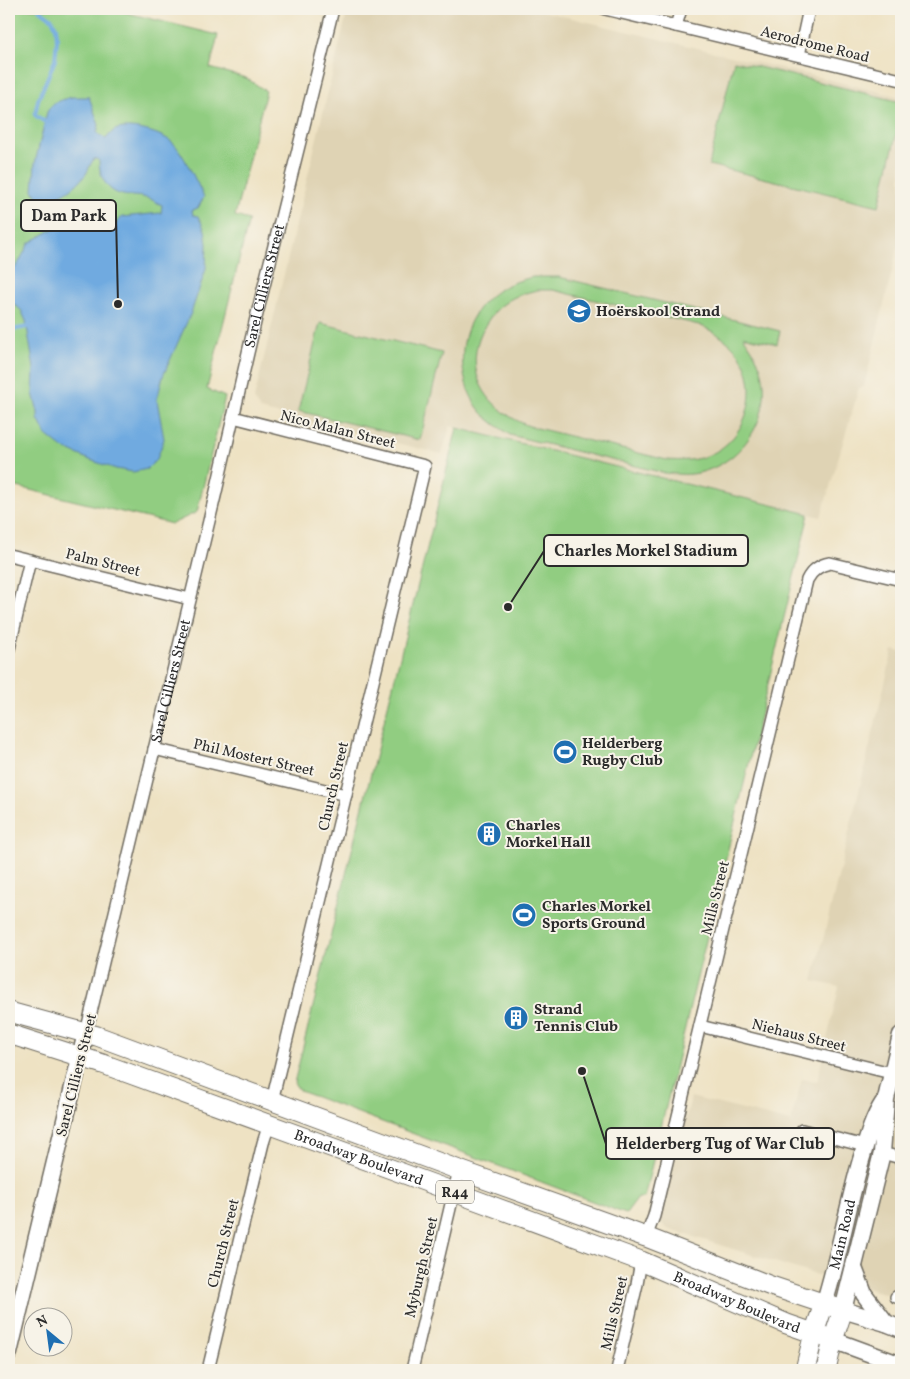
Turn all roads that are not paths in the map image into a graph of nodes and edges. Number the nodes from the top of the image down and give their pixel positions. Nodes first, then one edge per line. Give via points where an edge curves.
1 (332, 9) edge
2 (605, 9) edge
3 (680, 9) edge
4 (809, 9) edge
5 (676, 26) junction
6 (799, 55) junction
7 (901, 80) edge
8 (233, 417) junction
9 (422, 478) joint
10 (9, 555) edge
11 (30, 560) junction
12 (901, 580) edge
13 (190, 599) junction
14 (9, 649) edge
15 (154, 749) junction
16 (346, 795) junction
17 (9, 1012) edge
18 (700, 1026) junction
19 (86, 1033) junction
20 (9, 1034) edge
21 (901, 1035) edge
22 (80, 1057) junction
23 (892, 1073) junction
24 (886, 1100) junction
25 (272, 1101) junction
26 (269, 1124) junction
27 (802, 1130) dead end
28 (865, 1146) junction
29 (882, 1153) junction
30 (901, 1158) edge
31 (459, 1170) junction
32 (454, 1192) junction
33 (646, 1237) junction
34 (641, 1261) junction
35 (854, 1268) junction
36 (824, 1304) junction
37 (843, 1310) junction
38 (894, 1326) edge
39 (814, 1333) junction
40 (833, 1340) junction
41 (9, 1353) edge
42 (901, 1365) edge
43 (208, 1370) edge
44 (412, 1370) edge
45 (617, 1370) edge
46 (805, 1370) edge
47 (826, 1370) edge

1 - 8 street, Sarel Cilliers Street
2 - 5 street, Aerodrome Road
3 - 5 street
4 - 6 street
5 - 6 street, Aerodrome Road
6 - 7 street, Aerodrome Road
8 - 9 street, Nico Malan Street via 425,466
8 - 13 street, Sarel Cilliers Street
9 - 16 street, Church Street
10 - 11 street, Palm Street
11 - 13 street, Palm Street
11 - 14 street
12 - 18 street, Mills Street via 830,563 817,568 807,580
13 - 15 street, Sarel Cilliers Street
15 - 16 street, Phil Mostert Street
15 - 19 street, Sarel Cilliers Street
16 - 25 street, Church Street
17 - 19 main road, Broadway Boulevard / R44
18 - 23 street, Niehaus Street
18 - 33 street, Mills Street via 654,1216
19 - 22 main road, Sarel Cilliers Street
19 - 25 main road, Broadway Boulevard / R44
20 - 22 main road, Broadway Boulevard / R44
21 - 23 main road, Main Road
22 - 26 main road, Broadway Boulevard / R44
22 - 41 main road, Sarel Cilliers Street
23 - 24 main road, Main Road
24 - 28 main road, Main Road via 875,1116
24 - 29 main road, Main Road
25 - 31 main road, Broadway Boulevard / R44
26 - 32 main road, Broadway Boulevard / R44
26 - 43 street, Church Street
27 - 28 street
28 - 36 main road, Main Road
29 - 30 street
29 - 35 main road, Main Road
31 - 32 street, Myburgh Street
31 - 33 main road, Broadway Boulevard / R44
32 - 34 main road, Broadway Boulevard / R44
32 - 44 street, Myburgh Street
33 - 36 main road, Broadway Boulevard / R44
34 - 39 main road, Broadway Boulevard / R44
34 - 45 street, Mills Street
35 - 37 main road, Main Road
35 - 38 main road via 864,1294
36 - 37 main road, Broadway Boulevard / R44
36 - 39 main road, Main Road
37 - 38 main road, Broadway Boulevard
37 - 40 main road, Main Road
39 - 40 main road, Broadway Boulevard / R44
39 - 46 main road, Main Road
40 - 42 main road, Broadway Boulevard
40 - 47 main road, Main Road

